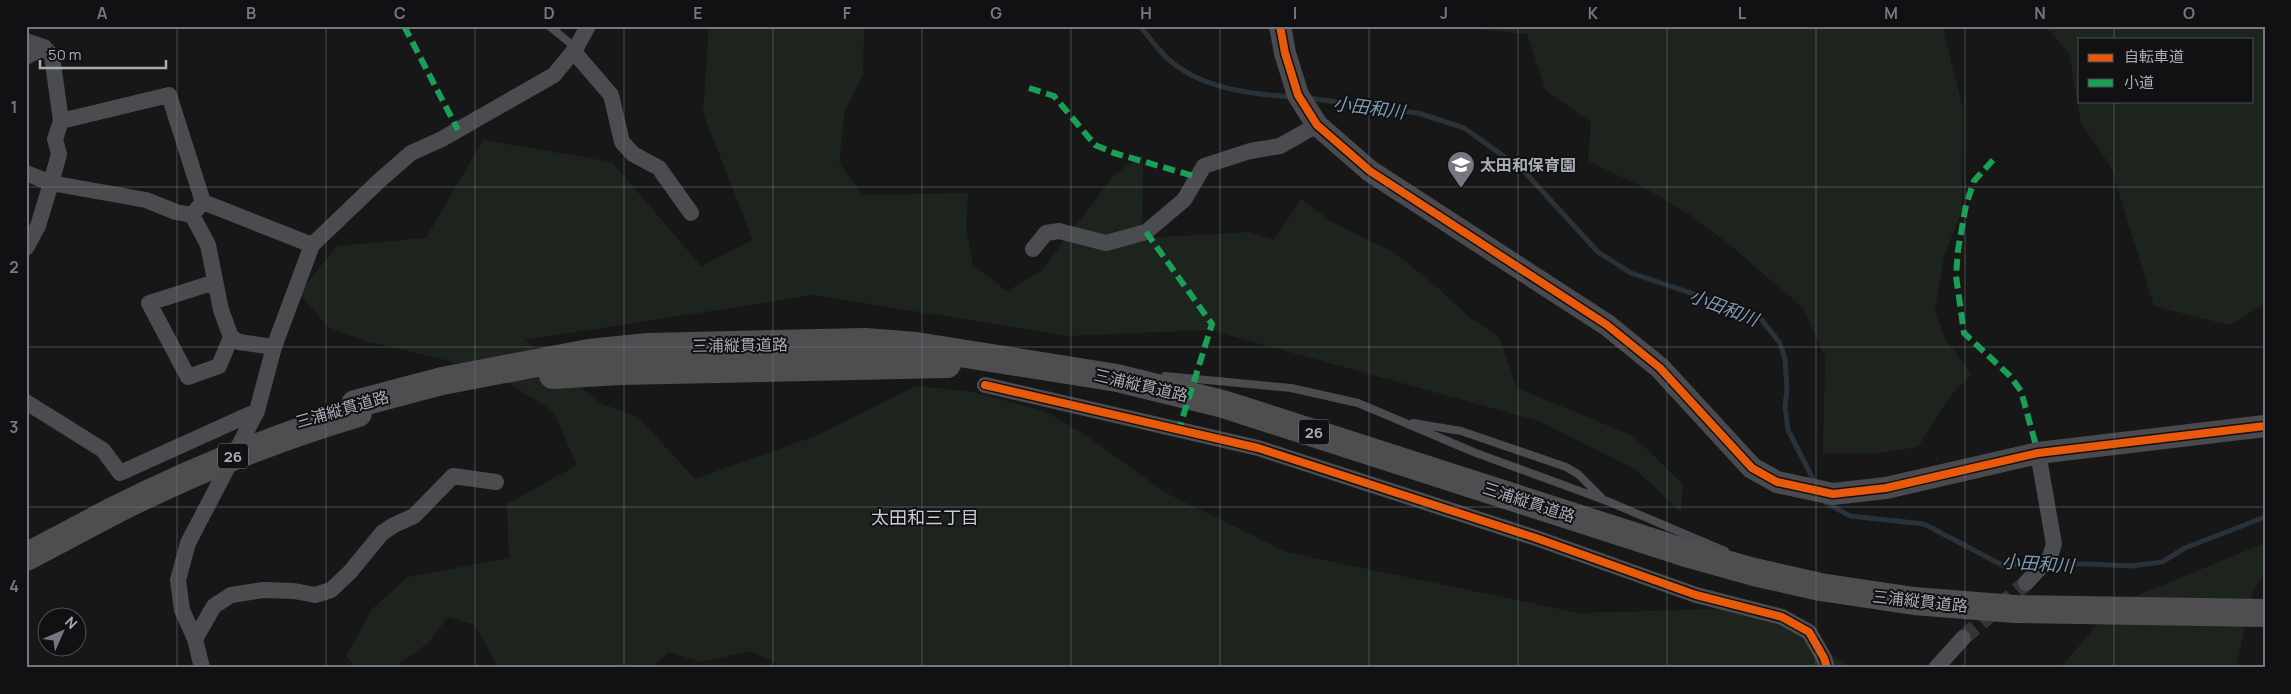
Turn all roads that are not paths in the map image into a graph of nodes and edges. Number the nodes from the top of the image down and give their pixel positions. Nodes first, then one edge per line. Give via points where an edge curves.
1 (549, 26) edge
2 (588, 26) edge
3 (1280, 26) edge
4 (26, 41) edge
5 (44, 47) junction
6 (575, 50) junction
7 (26, 57) edge
8 (61, 121) junction
9 (1317, 125) junction
10 (26, 173) edge
11 (50, 183) junction
12 (203, 202) junction
13 (691, 213) dead end
14 (192, 215) junction
15 (312, 245) junction
16 (26, 248) edge
17 (1033, 249) dead end
18 (215, 282) junction
19 (231, 337) junction
20 (274, 347) junction
21 (1038, 356) dead end
22 (995, 358) junction
23 (1156, 375) dead end
24 (985, 385) dead end
25 (26, 402) edge
26 (356, 409) junction
27 (257, 412) junction
28 (1401, 421) junction
29 (2265, 426) edge
30 (2038, 453) junction
31 (496, 482) dead end
32 (1607, 501) junction
33 (111, 506) junction
34 (26, 546) edge
35 (1732, 553) dead end
36 (26, 557) edge
37 (2026, 583) tunnel mouth
38 (1882, 587) dead end
39 (1983, 607) junction
40 (2265, 614) edge
41 (2265, 623) edge
42 (1963, 638) tunnel mouth
43 (195, 639) junction
44 (202, 668) edge
45 (1827, 668) edge
46 (1936, 668) edge

1 - 6 lane
2 - 6 street
3 - 9 street via 1298,95
4 - 5 street
5 - 7 street
5 - 8 street via 52,56
6 - 13 street via 611,95 622,142 632,154 659,168
6 - 15 street via 554,75 442,139 411,153
8 - 11 street via 55,139 59,154
8 - 12 street via 169,95
9 - 17 street via 1280,146 1250,151 1204,166 1184,200 1146,232 1106,244 1059,231 1046,233
9 - 30 street via 1370,171 1607,325 1660,368 1752,468 1777,482 1834,494 1886,488
10 - 11 street
11 - 14 street via 146,200
11 - 16 street via 38,226
12 - 14 street
12 - 15 street
14 - 18 street via 208,245
15 - 20 street
18 - 19 street
18 - 19 street via 149,303 188,377 219,366
19 - 20 street via 239,342
20 - 27 street
21 - 22 lane
22 - 26 highway, 三浦縦貫道路 / 26 via 865,342 648,347 589,353 442,381
22 - 39 highway, 三浦縦貫道路 / 26 via 1117,378 1223,404 1622,533 1754,572 1870,596
23 - 28 lane via 1316,392
24 - 45 street via 1258,448 1527,535 1696,595 1782,617 1809,632
25 - 27 street via 103,450 120,473
26 - 33 highway, 三浦縦貫道路 / 26 via 243,441 178,468
26 - 41 highway, 三浦縦貫道路 / 26 via 442,390 572,373 935,364 982,366 1114,388 1220,413 1690,564 1831,599 1999,618
27 - 43 street via 188,543 178,580 182,610
28 - 32 lane via 1476,453
28 - 32 lane via 1461,431 1566,467
29 - 30 street
30 - 37 street via 2054,544 2050,557
31 - 43 street via 453,476 414,516 382,533 331,590 315,595 263,590 231,595 214,606
32 - 35 lane
33 - 34 highway, 三浦縦貫道路 / 26
33 - 36 highway, 三浦縦貫道路 / 26
38 - 39 lane
39 - 40 highway, 三浦縦貫道路 / 26
42 - 46 street
43 - 44 street

